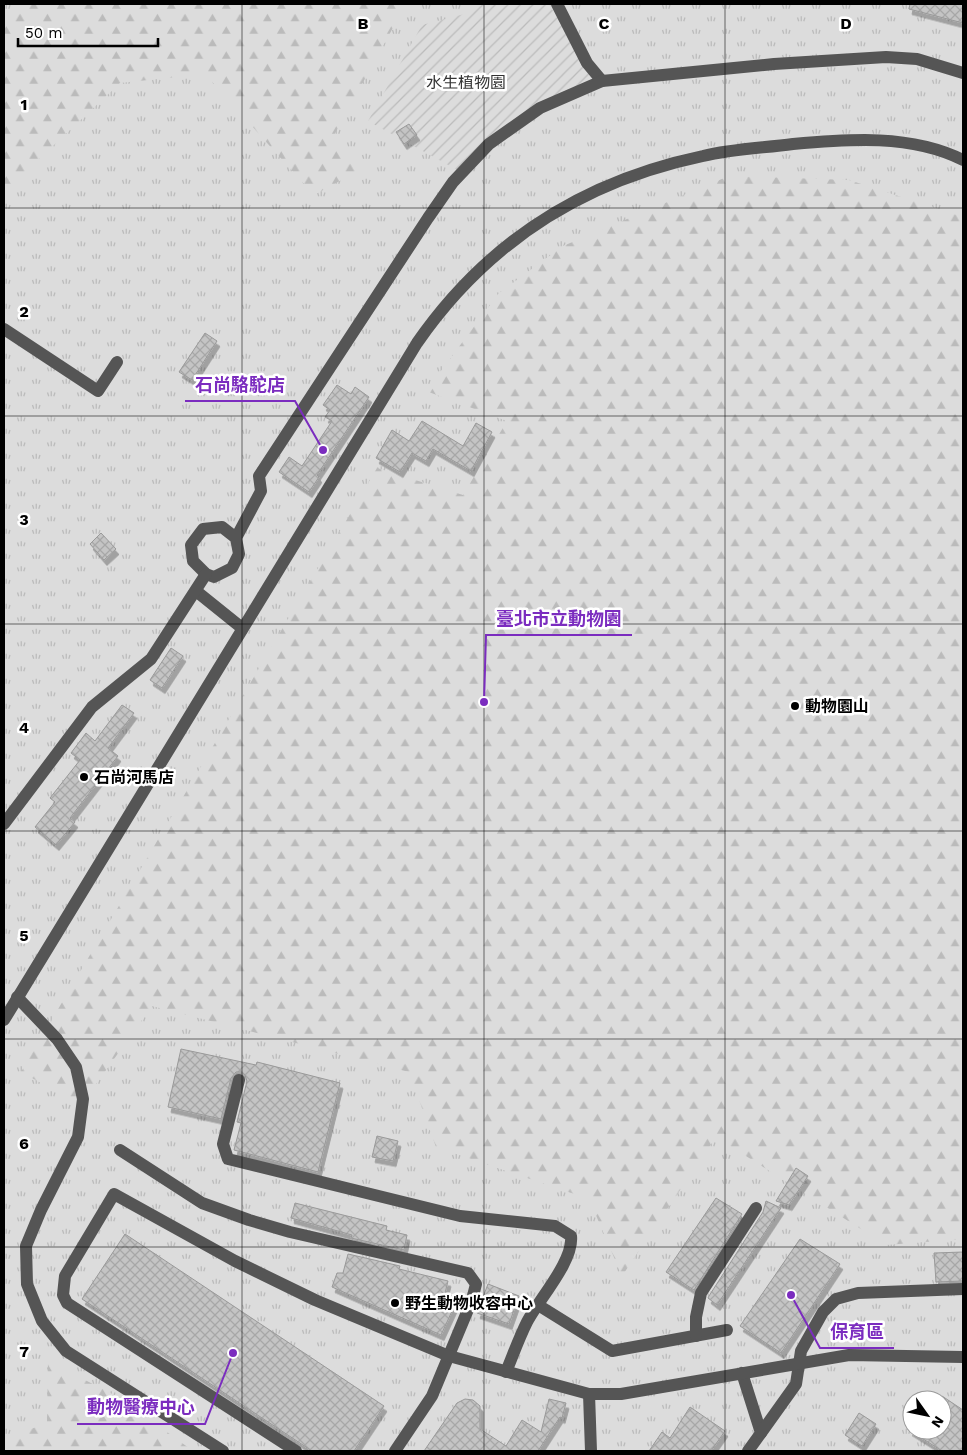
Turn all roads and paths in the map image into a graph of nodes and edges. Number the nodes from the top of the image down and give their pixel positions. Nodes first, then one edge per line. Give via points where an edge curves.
1 (557, 4) edge
2 (963, 73) edge
3 (602, 81) junction
4 (963, 160) edge
5 (4, 328) edge
6 (117, 362) dead end
7 (236, 538) junction
8 (206, 574) junction
9 (196, 591) junction
10 (242, 628) junction
11 (4, 824) edge
12 (18, 997) junction
13 (4, 1020) edge
14 (239, 1080) dead end
15 (120, 1150) dead end
16 (756, 1208) dead end
17 (963, 1289) edge
18 (538, 1305) junction
19 (727, 1330) dead end
20 (696, 1336) junction
21 (449, 1356) junction
22 (963, 1357) edge
23 (800, 1363) junction
24 (506, 1372) junction
25 (742, 1373) junction
26 (589, 1394) junction
27 (761, 1433) junction
28 (223, 1451) edge
29 (296, 1451) edge
30 (395, 1451) edge
31 (590, 1451) edge
32 (748, 1451) edge

1 - 3 street via 587,63
2 - 3 street via 917,59 886,57
3 - 7 street via 540,108 488,144 453,182 259,476 261,491
4 - 10 street via 933,150 873,140 823,141 744,150 704,155 656,167 593,191 554,211 491,257 433,319
5 - 6 street via 98,391
7 - 8 street via 239,554 232,568 214,577
7 - 8 street via 222,527 203,529 191,545 192,561
8 - 9 street
9 - 10 street
9 - 11 street via 151,659 92,707
10 - 12 street
12 - 13 street
12 - 28 street via 57,1039 76,1067 83,1099 78,1137 40,1210 26,1246 27,1284 42,1321 66,1351
14 - 18 street via 223,1144 228,1159 460,1216 555,1226 564,1230 571,1236 572,1245
15 - 21 street via 202,1202 249,1220 468,1274 476,1284
16 - 20 street via 701,1293
17 - 23 street via 858,1293 836,1300 823,1312 801,1351
18 - 20 street via 612,1351
18 - 24 street
19 - 20 street
21 - 24 street
21 - 29 street via 315,1300 244,1266 114,1194 65,1276 63,1295 67,1302
21 - 30 street via 432,1396
22 - 23 street via 849,1355
23 - 25 street
23 - 27 street via 796,1384
24 - 26 street
25 - 26 street via 621,1394
25 - 27 street
26 - 31 street
27 - 32 street

